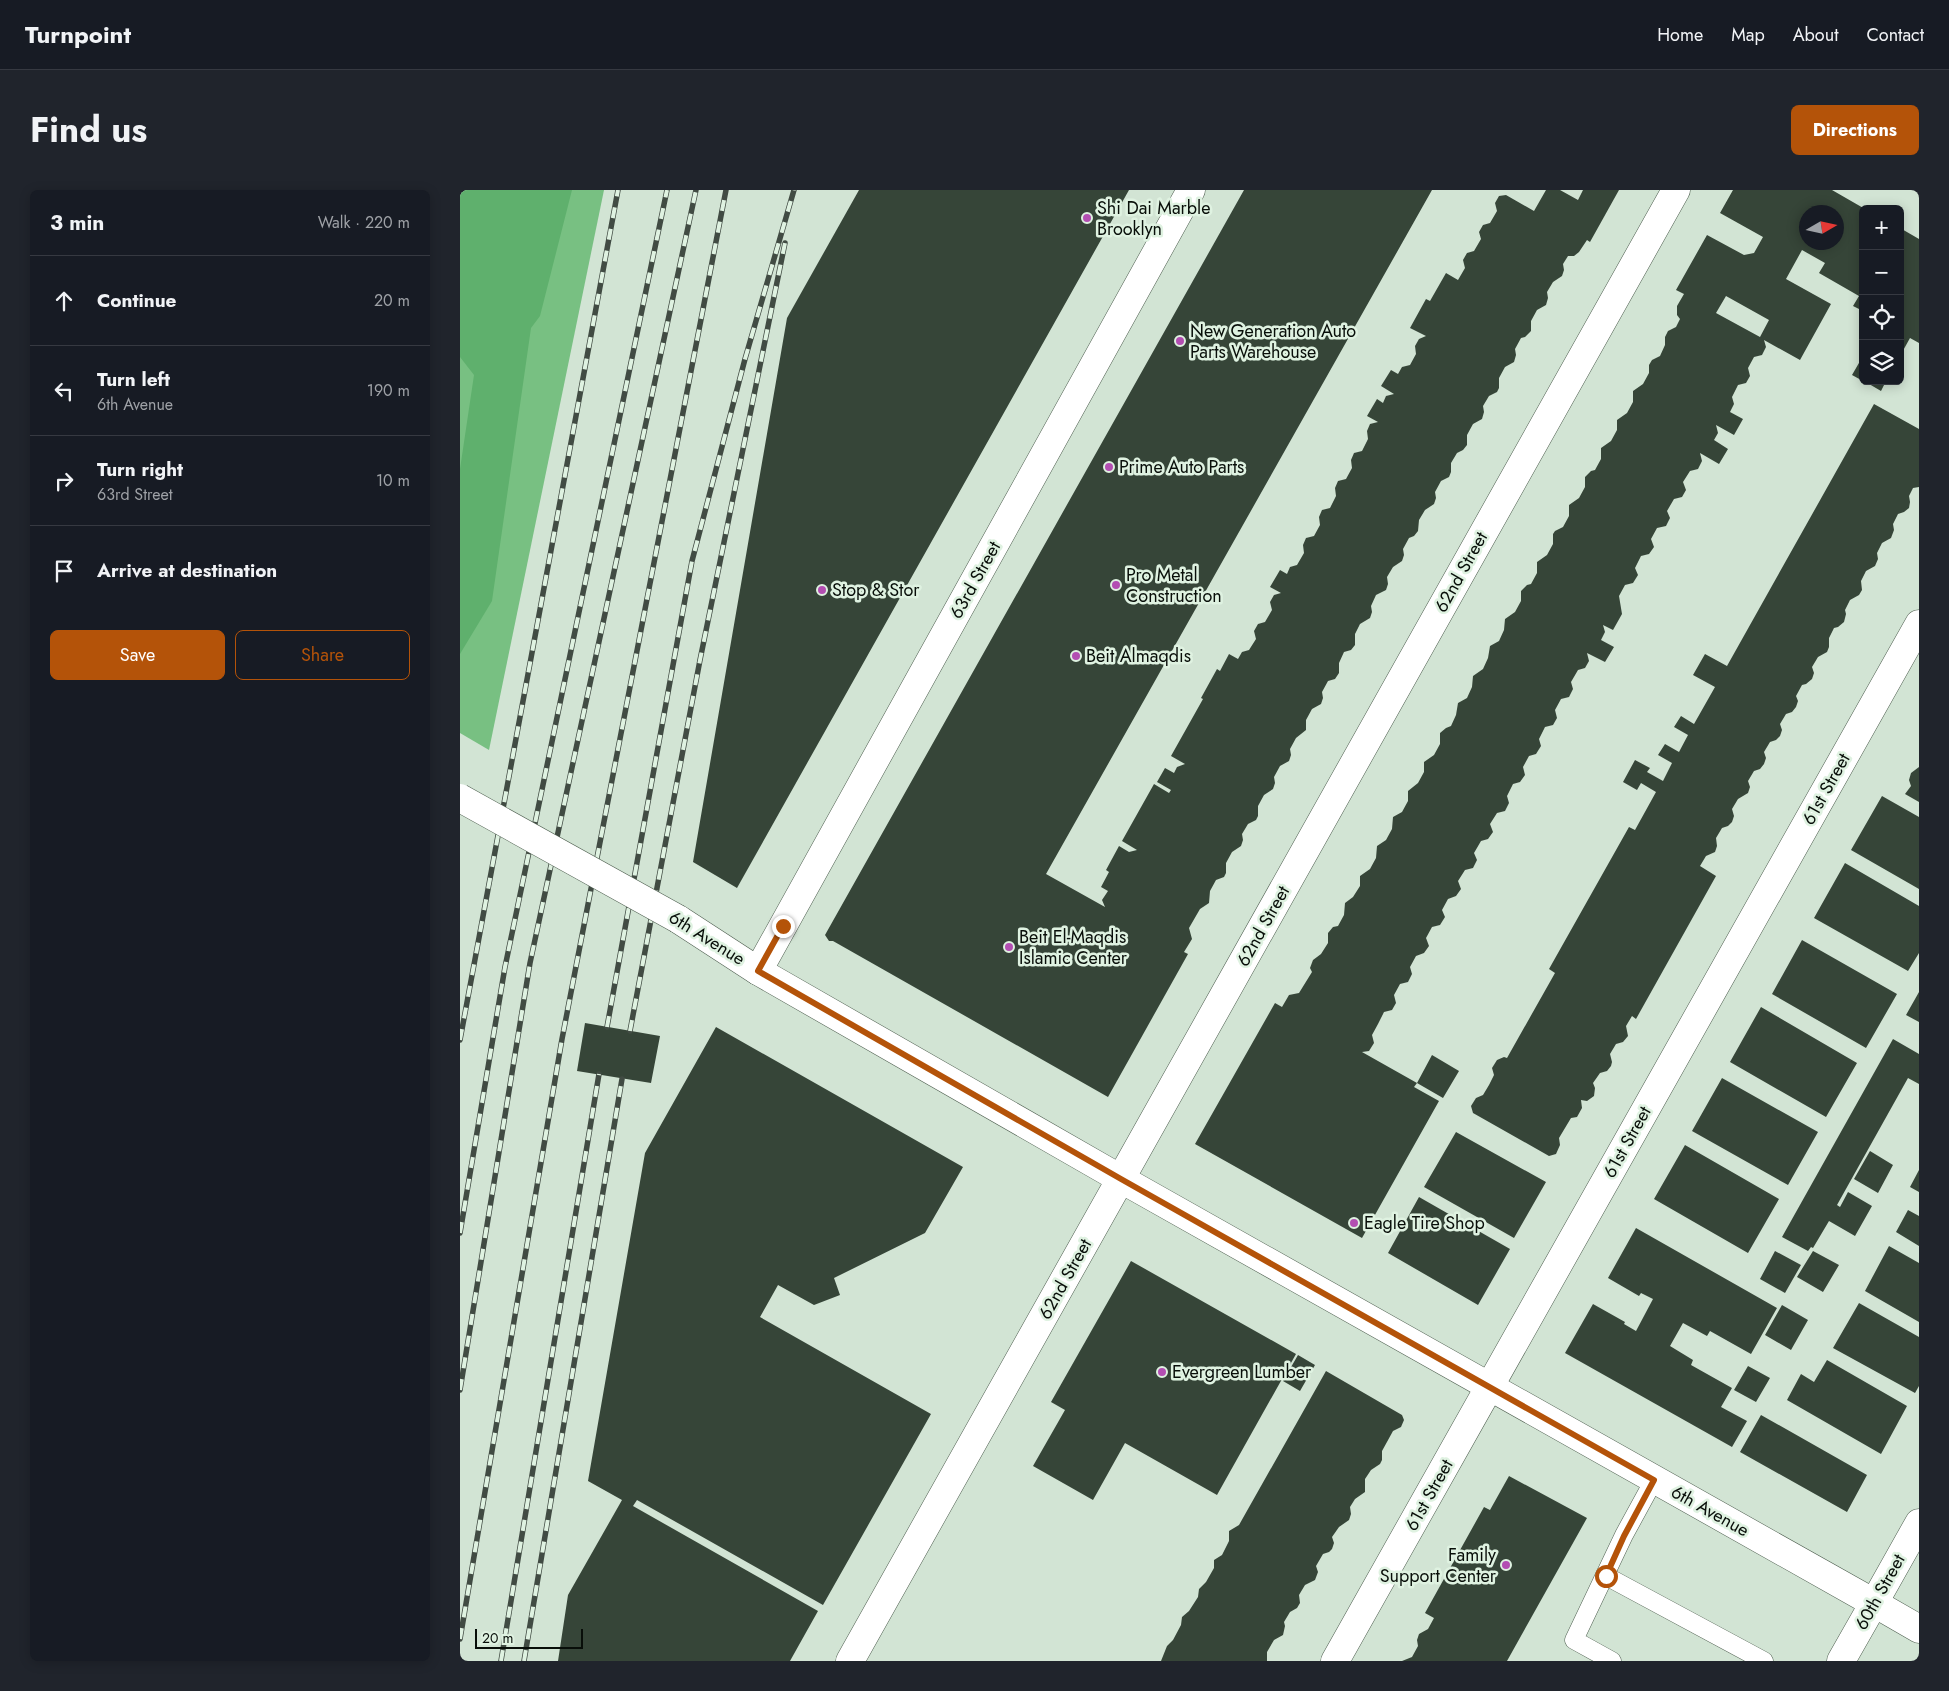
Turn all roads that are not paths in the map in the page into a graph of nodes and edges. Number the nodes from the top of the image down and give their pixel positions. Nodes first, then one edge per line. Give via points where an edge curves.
1 (1191, 190) edge
2 (1676, 190) edge
3 (1919, 624) edge
4 (460, 798) edge
5 (758, 971) junction
6 (1121, 1179) junction
7 (1490, 1387) junction
8 (1654, 1480) junction
9 (1919, 1523) edge
10 (1606, 1576) junction
11 (1874, 1604) junction
12 (1919, 1629) edge
13 (850, 1661) edge
14 (1335, 1661) edge
15 (1612, 1661) edge
16 (1764, 1661) edge
17 (1841, 1661) edge

1 - 5 street, 63rd Street
2 - 6 street, 62nd Street
3 - 7 street, 61st Street
4 - 5 street, 6th Avenue, bridge via 678,919
5 - 6 street, 6th Avenue
6 - 7 street, 6th Avenue
6 - 13 street, 62nd Street
7 - 8 street, 6th Avenue
7 - 14 street, 61st Street
8 - 10 lane
8 - 11 street, 6th Avenue
9 - 11 street, 60th Street
10 - 15 lane via 1574,1640
10 - 16 lane
11 - 12 street, 6th Avenue
11 - 17 street, 60th Street

